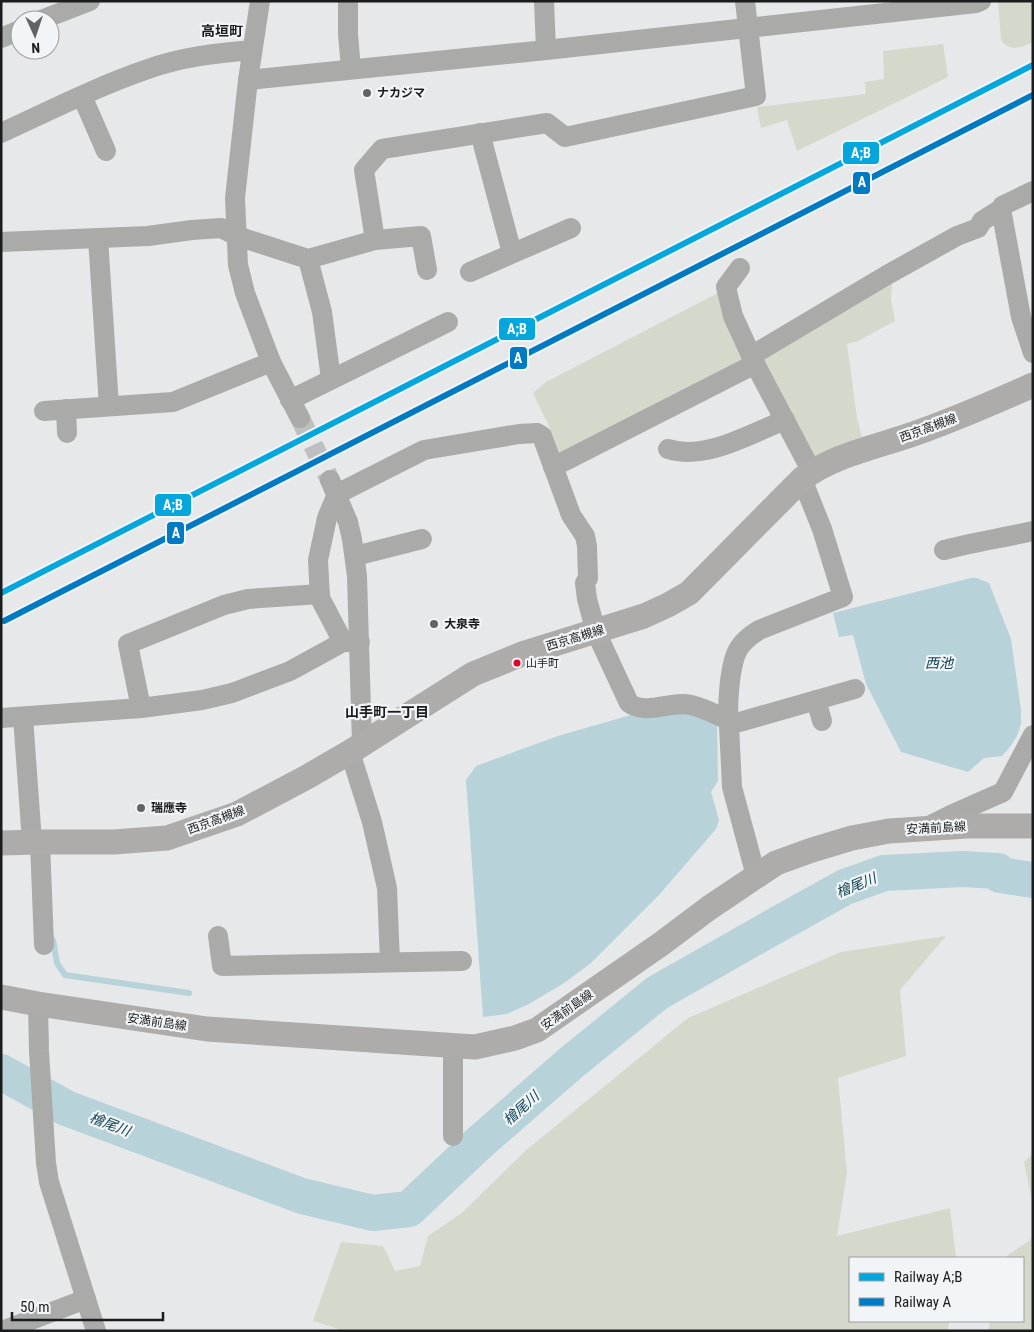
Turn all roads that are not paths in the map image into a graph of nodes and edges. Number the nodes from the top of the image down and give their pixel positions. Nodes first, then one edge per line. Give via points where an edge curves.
1 (90, 1) edge
2 (260, 1) edge
3 (348, 1) edge
4 (544, 1) edge
5 (745, 1) edge
6 (981, 1) edge
7 (52, 10) edge
8 (748, 28) junction
9 (252, 50) junction
10 (546, 50) junction
11 (351, 70) junction
12 (248, 80) junction
13 (82, 96) junction
14 (1, 133) edge
15 (480, 133) junction
16 (106, 151) dead end
17 (1033, 191) edge
18 (1001, 209) junction
19 (571, 228) dead end
20 (236, 236) junction
21 (98, 238) junction
22 (375, 240) junction
23 (1, 242) edge
24 (512, 253) junction
25 (308, 259) junction
26 (740, 268) dead end
27 (427, 270) dead end
28 (470, 272) dead end
29 (448, 322) dead end
30 (1033, 353) edge
31 (753, 360) junction
32 (271, 362) junction
33 (331, 379) junction
34 (1033, 385) edge
35 (290, 400) junction
36 (109, 406) junction
37 (66, 409) junction
38 (44, 411) dead end
39 (300, 418) tunnel mouth
40 (785, 420) junction
41 (67, 432) dead end
42 (668, 449) dead end
43 (553, 467) junction
44 (807, 476) junction
45 (334, 487) junction
46 (1033, 531) edge
47 (422, 539) dead end
48 (944, 550) dead end
49 (355, 556) junction
50 (320, 594) junction
51 (596, 632) junction
52 (352, 642) junction
53 (855, 689) dead end
54 (816, 700) junction
55 (142, 708) junction
56 (23, 717) junction
57 (1, 718) edge
58 (822, 721) dead end
59 (729, 723) junction
60 (1033, 735) edge
61 (356, 748) junction
62 (1033, 826) edge
63 (927, 827) junction
64 (36, 842) junction
65 (1, 844) edge
66 (756, 876) junction
67 (218, 936) dead end
68 (44, 945) dead end
69 (462, 961) dead end
70 (390, 962) junction
71 (1, 997) edge
72 (38, 1004) junction
73 (453, 1046) junction
74 (452, 1136) dead end
75 (86, 1299) junction
76 (2, 1331) edge
77 (96, 1331) edge

1 - 7 street
2 - 9 street
3 - 11 street
4 - 10 street
5 - 8 street
6 - 8 street
8 - 10 street
8 - 15 street via 756,96 565,137 547,123
9 - 12 street
9 - 13 street via 220,52 148,68
10 - 11 street
11 - 12 street
12 - 20 street via 235,198
13 - 14 street
13 - 16 street
15 - 22 street via 382,149 364,170
15 - 24 street
17 - 18 street
18 - 30 street via 1021,317
18 - 31 street via 982,221 978,228 895,270
19 - 24 street
20 - 21 street via 221,228
20 - 25 street
20 - 32 street via 238,266 245,293
21 - 23 street
21 - 36 street
22 - 25 street
22 - 27 street via 421,236
24 - 28 street
25 - 33 street via 322,312
26 - 31 street via 726,287 733,316
29 - 33 street
31 - 40 street
31 - 43 street
32 - 35 street
32 - 36 street via 173,402
33 - 35 street
34 - 44 main road, 西京高槻線 via 918,433 841,458
35 - 39 street
36 - 37 street
37 - 38 street
37 - 41 street
40 - 42 street via 709,449 689,452
40 - 44 street
43 - 45 street via 542,436 519,434 424,450
43 - 51 street via 571,515 585,536 587,599
44 - 51 main road, 西京高槻線 via 689,593 644,616
44 - 59 street via 843,597 749,636 738,649 733,666
45 - 49 street via 348,522
45 - 50 street via 318,560
46 - 48 street via 986,534 977,541
47 - 49 street
49 - 52 street via 358,576
50 - 52 street
50 - 55 street via 248,599 224,605 128,644
51 - 59 street via 624,695 634,707 690,705
51 - 61 main road, 西京高槻線 via 522,654 473,674
52 - 55 street via 232,693
52 - 61 street
53 - 54 street
54 - 58 street
54 - 59 street
55 - 56 street
56 - 57 street
56 - 64 street
59 - 66 street via 732,787
60 - 63 street via 1003,792
61 - 64 main road, 西京高槻線 via 237,814 167,838
61 - 70 street via 387,888
62 - 63 main road, 安満前島線
63 - 66 main road, 安満前島線 via 852,838 776,863
64 - 65 main road, 西京高槻線
64 - 68 street
66 - 73 main road, 安満前島線 via 537,1030 495,1044
67 - 70 street via 222,966
69 - 70 street
71 - 72 main road, 安満前島線
72 - 73 main road, 安満前島線 via 207,1029
72 - 75 street via 49,1182
73 - 74 street
75 - 76 street
75 - 77 street

